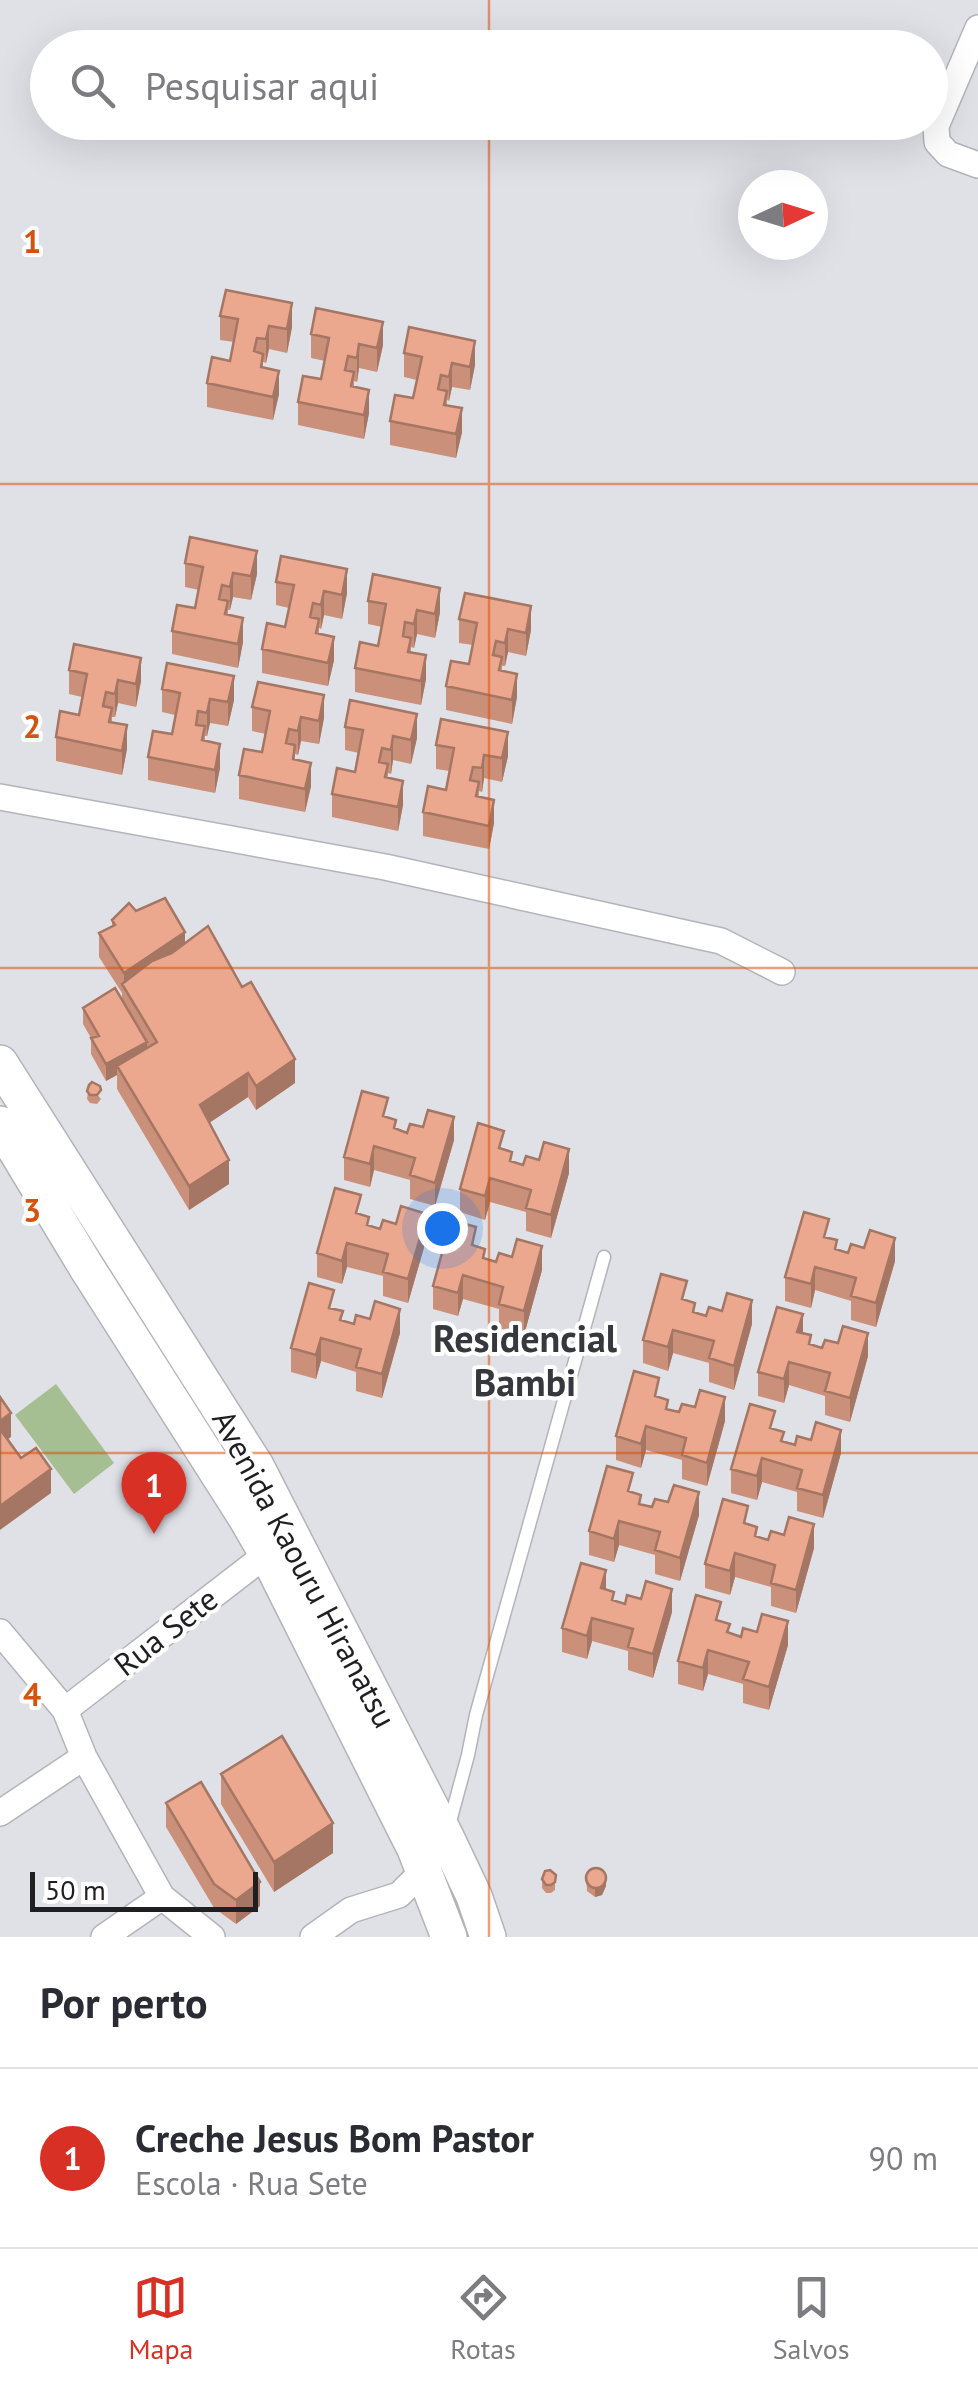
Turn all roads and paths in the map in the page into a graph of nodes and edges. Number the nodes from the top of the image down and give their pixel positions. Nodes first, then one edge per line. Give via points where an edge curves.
1 (978, 28) edge
2 (948, 94) edge
3 (936, 140) edge
4 (978, 165) edge
5 (0, 797) edge
6 (782, 972) dead end
7 (0, 1062) edge
8 (0, 1124) edge
9 (604, 1257) dead end
10 (267, 1554) junction
11 (0, 1632) edge
12 (65, 1710) junction
13 (84, 1757) junction
14 (0, 1813) edge
15 (446, 1837) junction
16 (423, 1871) junction
17 (162, 1897) junction
18 (104, 1937) edge
19 (212, 1937) edge
20 (313, 1937) edge
21 (449, 1937) edge
22 (488, 1937) edge

1 - 2 street
3 - 4 street via 948,154
5 - 6 street via 385,867 720,941
7 - 15 main road, Avenida Kaouru Hiranatsu via 256,1466
8 - 10 main road, Avenida Kaouru Hiranatsu
9 - 15 lane
10 - 12 street, Rua Sete
10 - 16 main road, Avenida Kaouru Hiranatsu
11 - 12 street
12 - 13 street
13 - 14 street
13 - 17 street
15 - 22 main road, Avenida Kaouru Hiranatsu
16 - 20 street via 399,1895 351,1910
16 - 21 main road, Avenida Kaouru Hiranatsu
17 - 18 street
17 - 19 street

